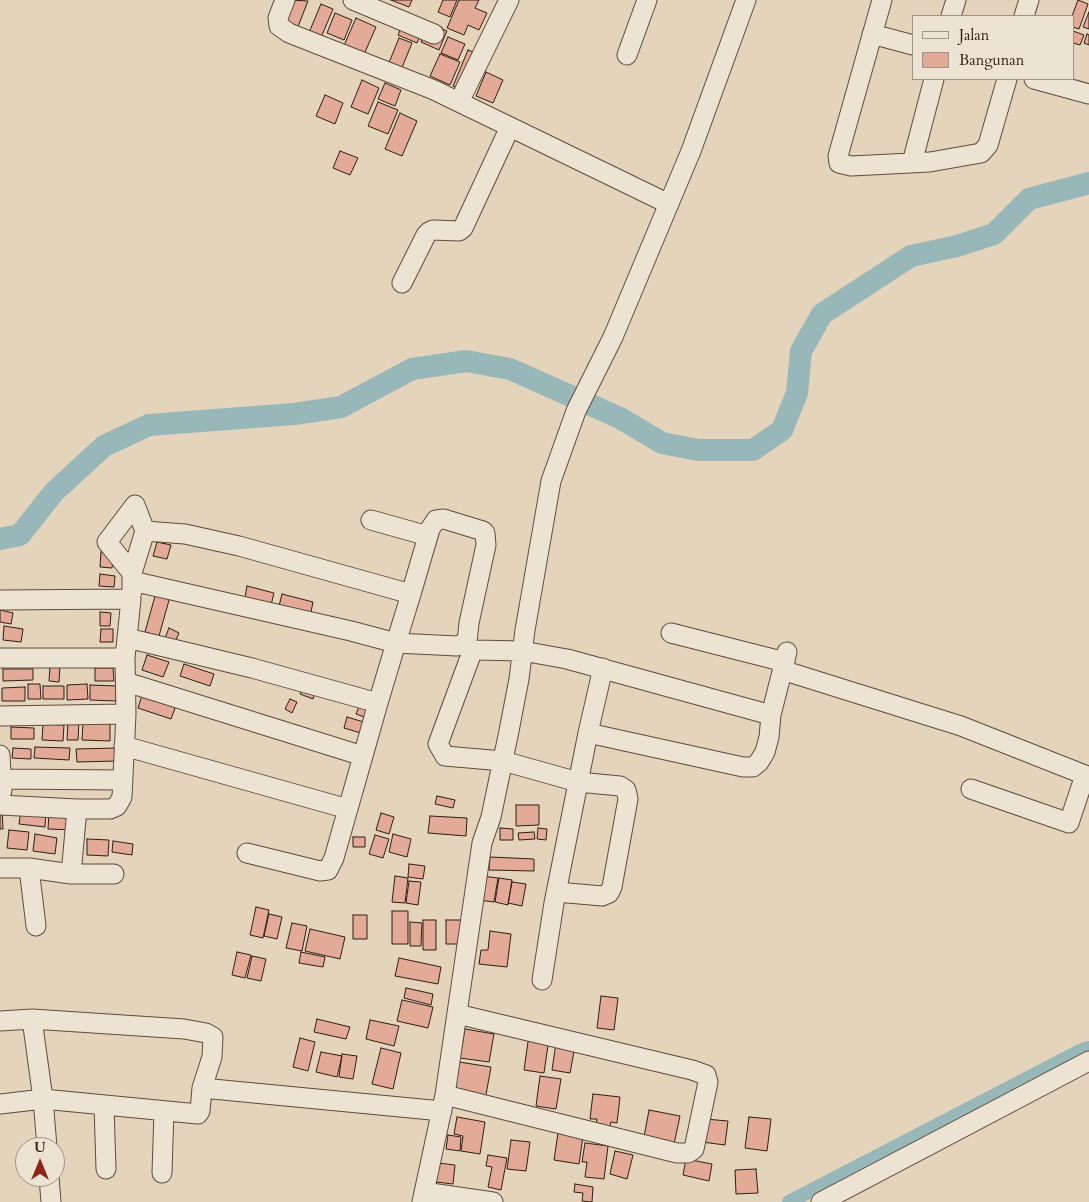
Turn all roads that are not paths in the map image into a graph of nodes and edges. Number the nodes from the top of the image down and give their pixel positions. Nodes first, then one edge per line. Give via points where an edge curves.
1 (285, 0) edge
2 (353, 0) edge
3 (509, 0) edge
4 (648, 0) edge
5 (746, 0) edge
6 (882, 0) edge
7 (956, 0) edge
8 (1029, 0) edge
9 (951, 15) edge
10 (1024, 15) edge
11 (434, 34) dead end
12 (872, 34) junction
13 (912, 46) edge
14 (627, 55) dead end
15 (934, 80) edge
16 (1007, 80) edge
17 (1038, 80) edge
18 (1089, 94) edge
19 (459, 102) junction
20 (510, 127) junction
21 (912, 163) junction
22 (669, 204) junction
23 (402, 284) dead end
24 (371, 520) dead end
25 (144, 531) junction
26 (428, 536) junction
27 (132, 584) junction
28 (411, 594) junction
29 (0, 600) edge
30 (671, 633) dead end
31 (127, 638) junction
32 (396, 643) junction
33 (522, 651) junction
34 (0, 658) edge
35 (125, 658) junction
36 (785, 662) junction
37 (603, 668) junction
38 (126, 682) junction
39 (378, 702) junction
40 (126, 714) junction
41 (771, 715) junction
42 (0, 716) edge
43 (588, 733) junction
44 (124, 746) junction
45 (0, 755) edge
46 (363, 756) junction
47 (503, 761) junction
48 (2, 779) junction
49 (122, 780) junction
50 (578, 782) junction
51 (971, 789) dead end
52 (1, 805) edge
53 (76, 809) junction
54 (348, 809) junction
55 (248, 853) dead end
56 (0, 868) edge
57 (29, 868) junction
58 (71, 874) junction
59 (114, 874) dead end
60 (557, 892) junction
61 (36, 926) dead end
62 (542, 980) dead end
63 (457, 1014) junction
64 (32, 1019) junction
65 (0, 1021) edge
66 (1089, 1061) edge
67 (202, 1088) junction
68 (43, 1099) junction
69 (444, 1103) junction
70 (0, 1104) edge
71 (104, 1105) junction
72 (164, 1111) junction
73 (46, 1137) edge
74 (106, 1169) dead end
75 (162, 1173) dead end
76 (50, 1187) edge
77 (423, 1197) edge
78 (52, 1202) edge
79 (493, 1202) edge
80 (821, 1202) edge

1 - 19 street via 278,18 279,26 289,34
2 - 11 street
3 - 19 street
4 - 14 street
5 - 22 street
6 - 12 street
7 - 9 street
8 - 10 street
12 - 13 street
12 - 21 street via 837,159 839,163 851,166
15 - 21 street
16 - 21 street via 985,150
17 - 18 street
19 - 20 street
20 - 22 street
20 - 23 street via 463,228 459,231 429,232
22 - 33 street via 613,337 576,411 551,481
24 - 26 street
25 - 27 street
25 - 27 street via 135,505 107,542
25 - 28 street via 185,534 239,546
26 - 28 street
26 - 32 street via 436,520 444,519 485,533 486,545 467,642 457,646
27 - 29 street
27 - 31 street
27 - 32 street
28 - 32 street
30 - 36 street
31 - 35 street
31 - 39 street
32 - 39 street
33 - 37 street
33 - 47 street
33 - 47 street via 472,652 438,744 445,756
34 - 35 street
35 - 38 street
36 - 41 street
36 - 51 street via 1085,774 1069,823
37 - 41 street
37 - 43 street
38 - 40 street
38 - 46 street
39 - 46 street
40 - 42 street
40 - 44 street
41 - 43 street via 765,752 753,767
43 - 50 street
44 - 49 street
44 - 54 street
45 - 48 street
46 - 54 street
47 - 50 street
47 - 63 street via 482,843
48 - 49 street
48 - 52 street
49 - 53 street via 122,797 117,806
50 - 60 street
50 - 60 street via 620,786 626,790 628,799 612,887 610,893 602,896
52 - 53 street
53 - 58 street
54 - 55 street via 328,870 320,871
56 - 57 street
57 - 58 street
57 - 61 street
58 - 59 street
60 - 62 street
63 - 69 street
63 - 69 street via 692,1070 706,1075 708,1082 694,1149 688,1153
64 - 65 street
64 - 67 street via 206,1033 213,1037 212,1057
64 - 68 street
66 - 80 street
67 - 69 street
67 - 72 street via 198,1114
68 - 70 street
68 - 71 street
68 - 73 street
69 - 77 street
71 - 72 street
71 - 74 street
72 - 75 street
76 - 78 street
77 - 79 street

